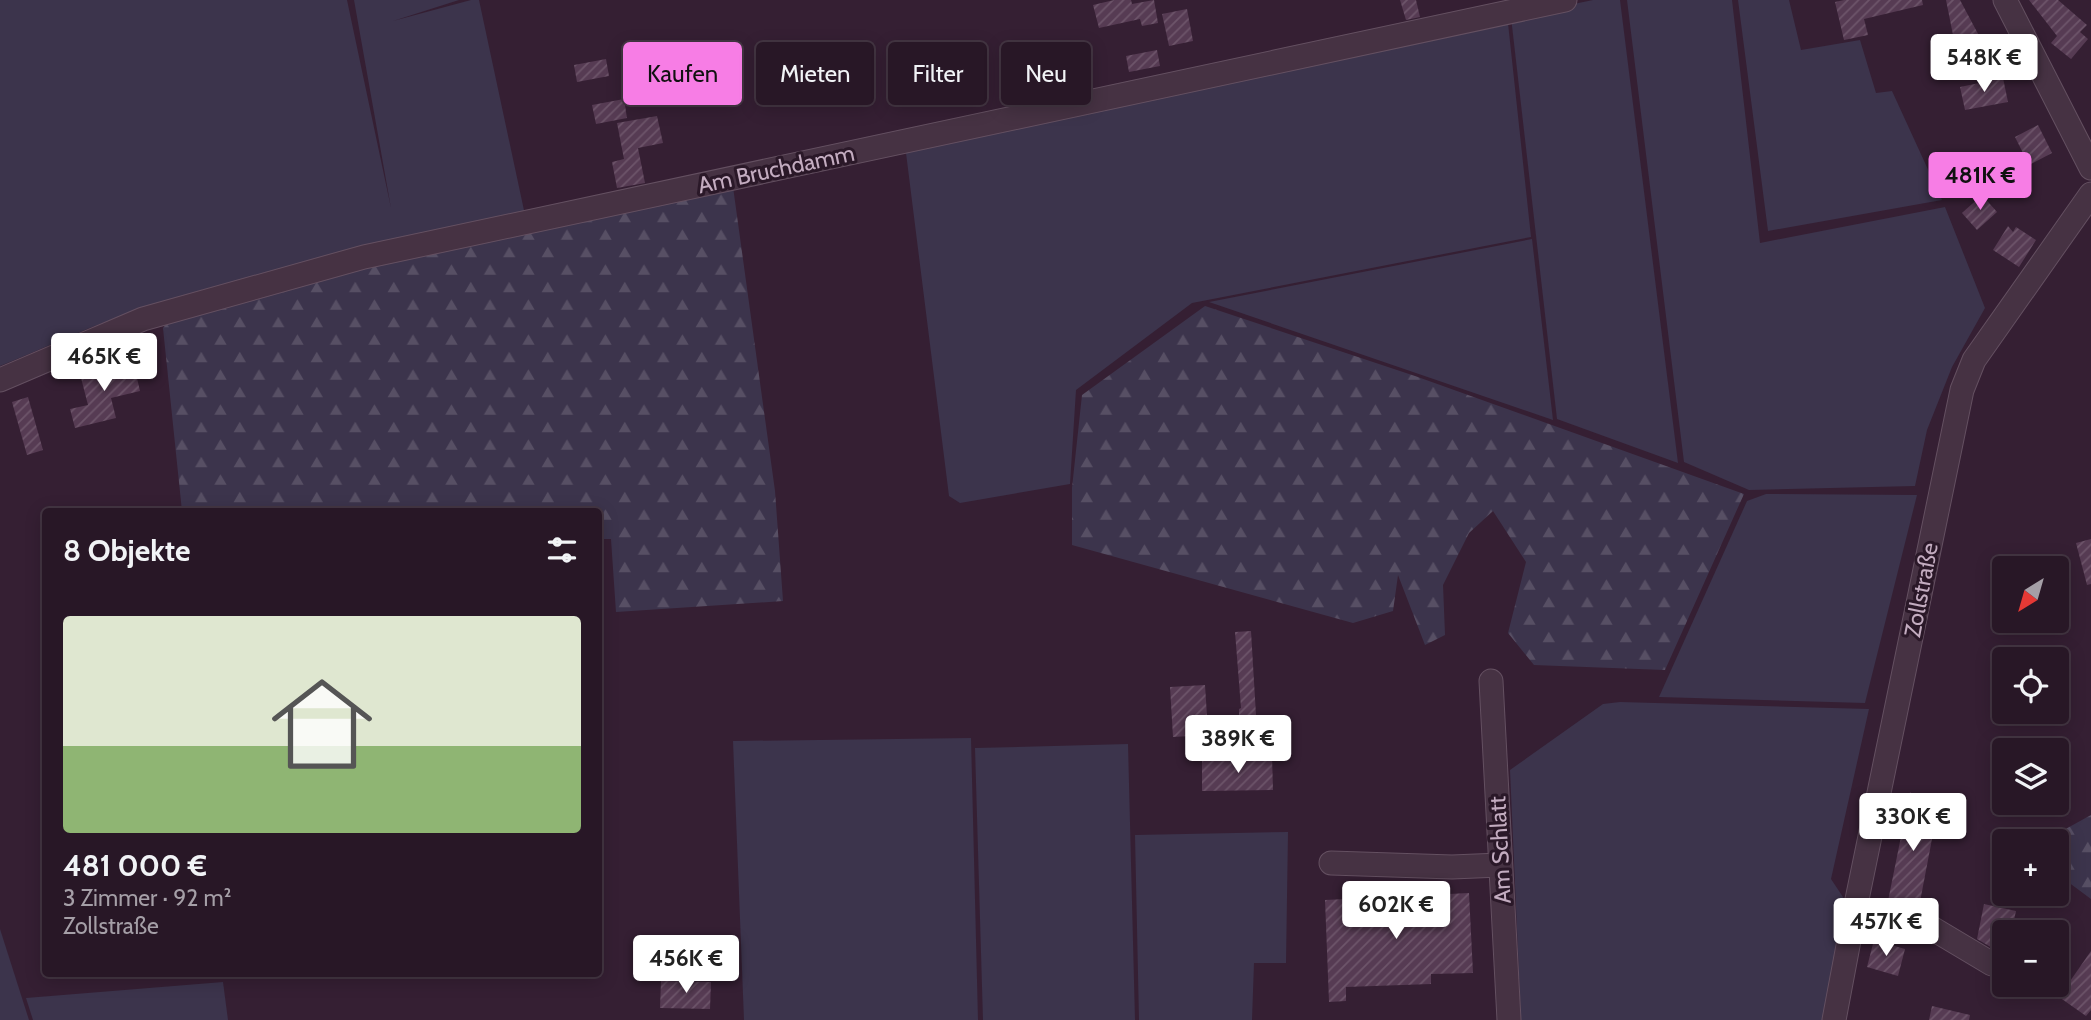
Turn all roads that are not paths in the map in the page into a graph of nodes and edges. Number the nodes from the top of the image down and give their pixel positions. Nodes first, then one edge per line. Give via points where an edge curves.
1 (1564, 0) edge
2 (2005, 0) edge
3 (2091, 168) edge
4 (2091, 194) edge
5 (0, 380) edge
6 (1491, 681) dead end
7 (1331, 863) dead end
8 (1500, 864) junction
9 (1855, 911) junction
10 (1992, 964) dead end
11 (1509, 1020) edge
12 (1834, 1020) edge

1 - 5 street, Am Bruchdamm via 364,257 144,319
2 - 3 street
4 - 9 street, Zollstraße via 1974,360 1962,390
6 - 8 street, Am Schlatt
7 - 8 street
8 - 11 street, Am Schlatt
9 - 10 street via 1930,927
9 - 12 street, Zollstraße

